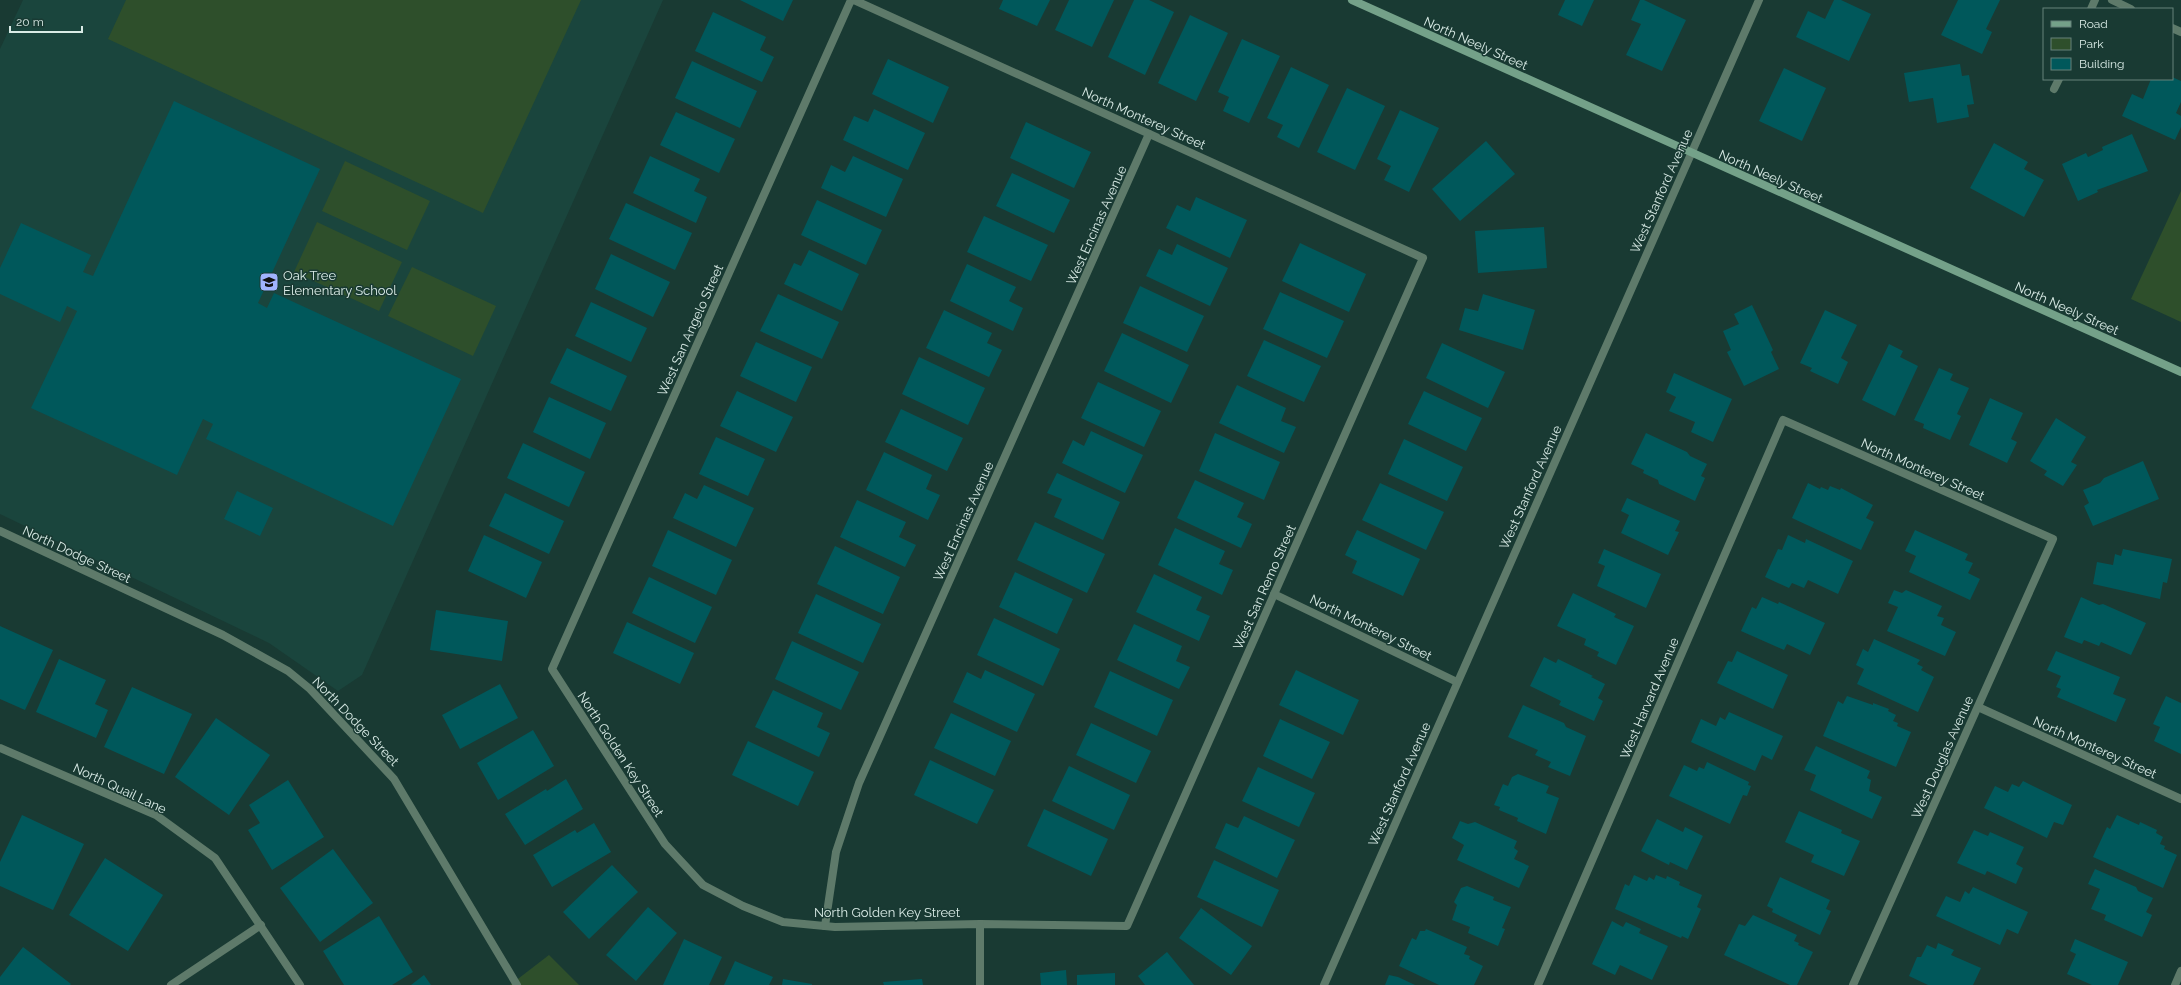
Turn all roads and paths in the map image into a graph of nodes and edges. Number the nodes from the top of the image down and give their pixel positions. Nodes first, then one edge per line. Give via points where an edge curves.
1 (853, 0) edge
2 (1352, 0) edge
3 (1758, 0) edge
4 (2112, 0) edge
5 (2129, 8) edge
6 (2058, 80) edge
7 (2054, 89) dead end
8 (1150, 134) junction
9 (1691, 153) junction
10 (1423, 258) joint
11 (2181, 372) edge
12 (1783, 420) joint
13 (0, 531) edge
14 (2053, 539) joint
15 (1274, 594) junction
16 (552, 669) joint
17 (1456, 682) junction
18 (1978, 707) junction
19 (0, 748) edge
20 (2181, 800) edge
21 (980, 924) junction
22 (261, 925) junction
23 (825, 926) junction
24 (1127, 926) joint
25 (2181, 971) edge
26 (171, 985) edge
27 (300, 985) edge
28 (516, 985) edge
29 (980, 985) edge
30 (1324, 985) edge
31 (1538, 985) edge
32 (1853, 985) edge
33 (2175, 985) edge

1 - 8 street, North Monterey Street
1 - 16 street, West San Angelo Street
2 - 9 street, North Neely Street
3 - 9 street, West Stanford Avenue
4 - 5 street
6 - 7 street
8 - 10 street, North Monterey Street
8 - 23 street, West Encinas Avenue via 859,783 836,852
9 - 11 street, North Neely Street
9 - 17 street, West Stanford Avenue
10 - 15 street, West San Remo Street
12 - 14 street, North Monterey Street
12 - 31 street, West Harvard Avenue
13 - 28 street, North Dodge Street via 223,635 288,671 310,689 394,780
14 - 18 street, West Douglas Avenue
15 - 17 street, North Monterey Street
15 - 24 street, West San Remo Street
16 - 23 street, North Golden Key Street via 665,844 703,885 743,906 783,922
17 - 30 street, West Stanford Avenue
18 - 20 street, North Monterey Street
18 - 32 street, West Douglas Avenue
19 - 22 street, North Quail Lane via 156,815 215,858
21 - 23 street, North Golden Key Street
21 - 24 street, North Golden Key Street
21 - 29 street
22 - 26 street
22 - 27 street, North Quail Lane
25 - 33 street

